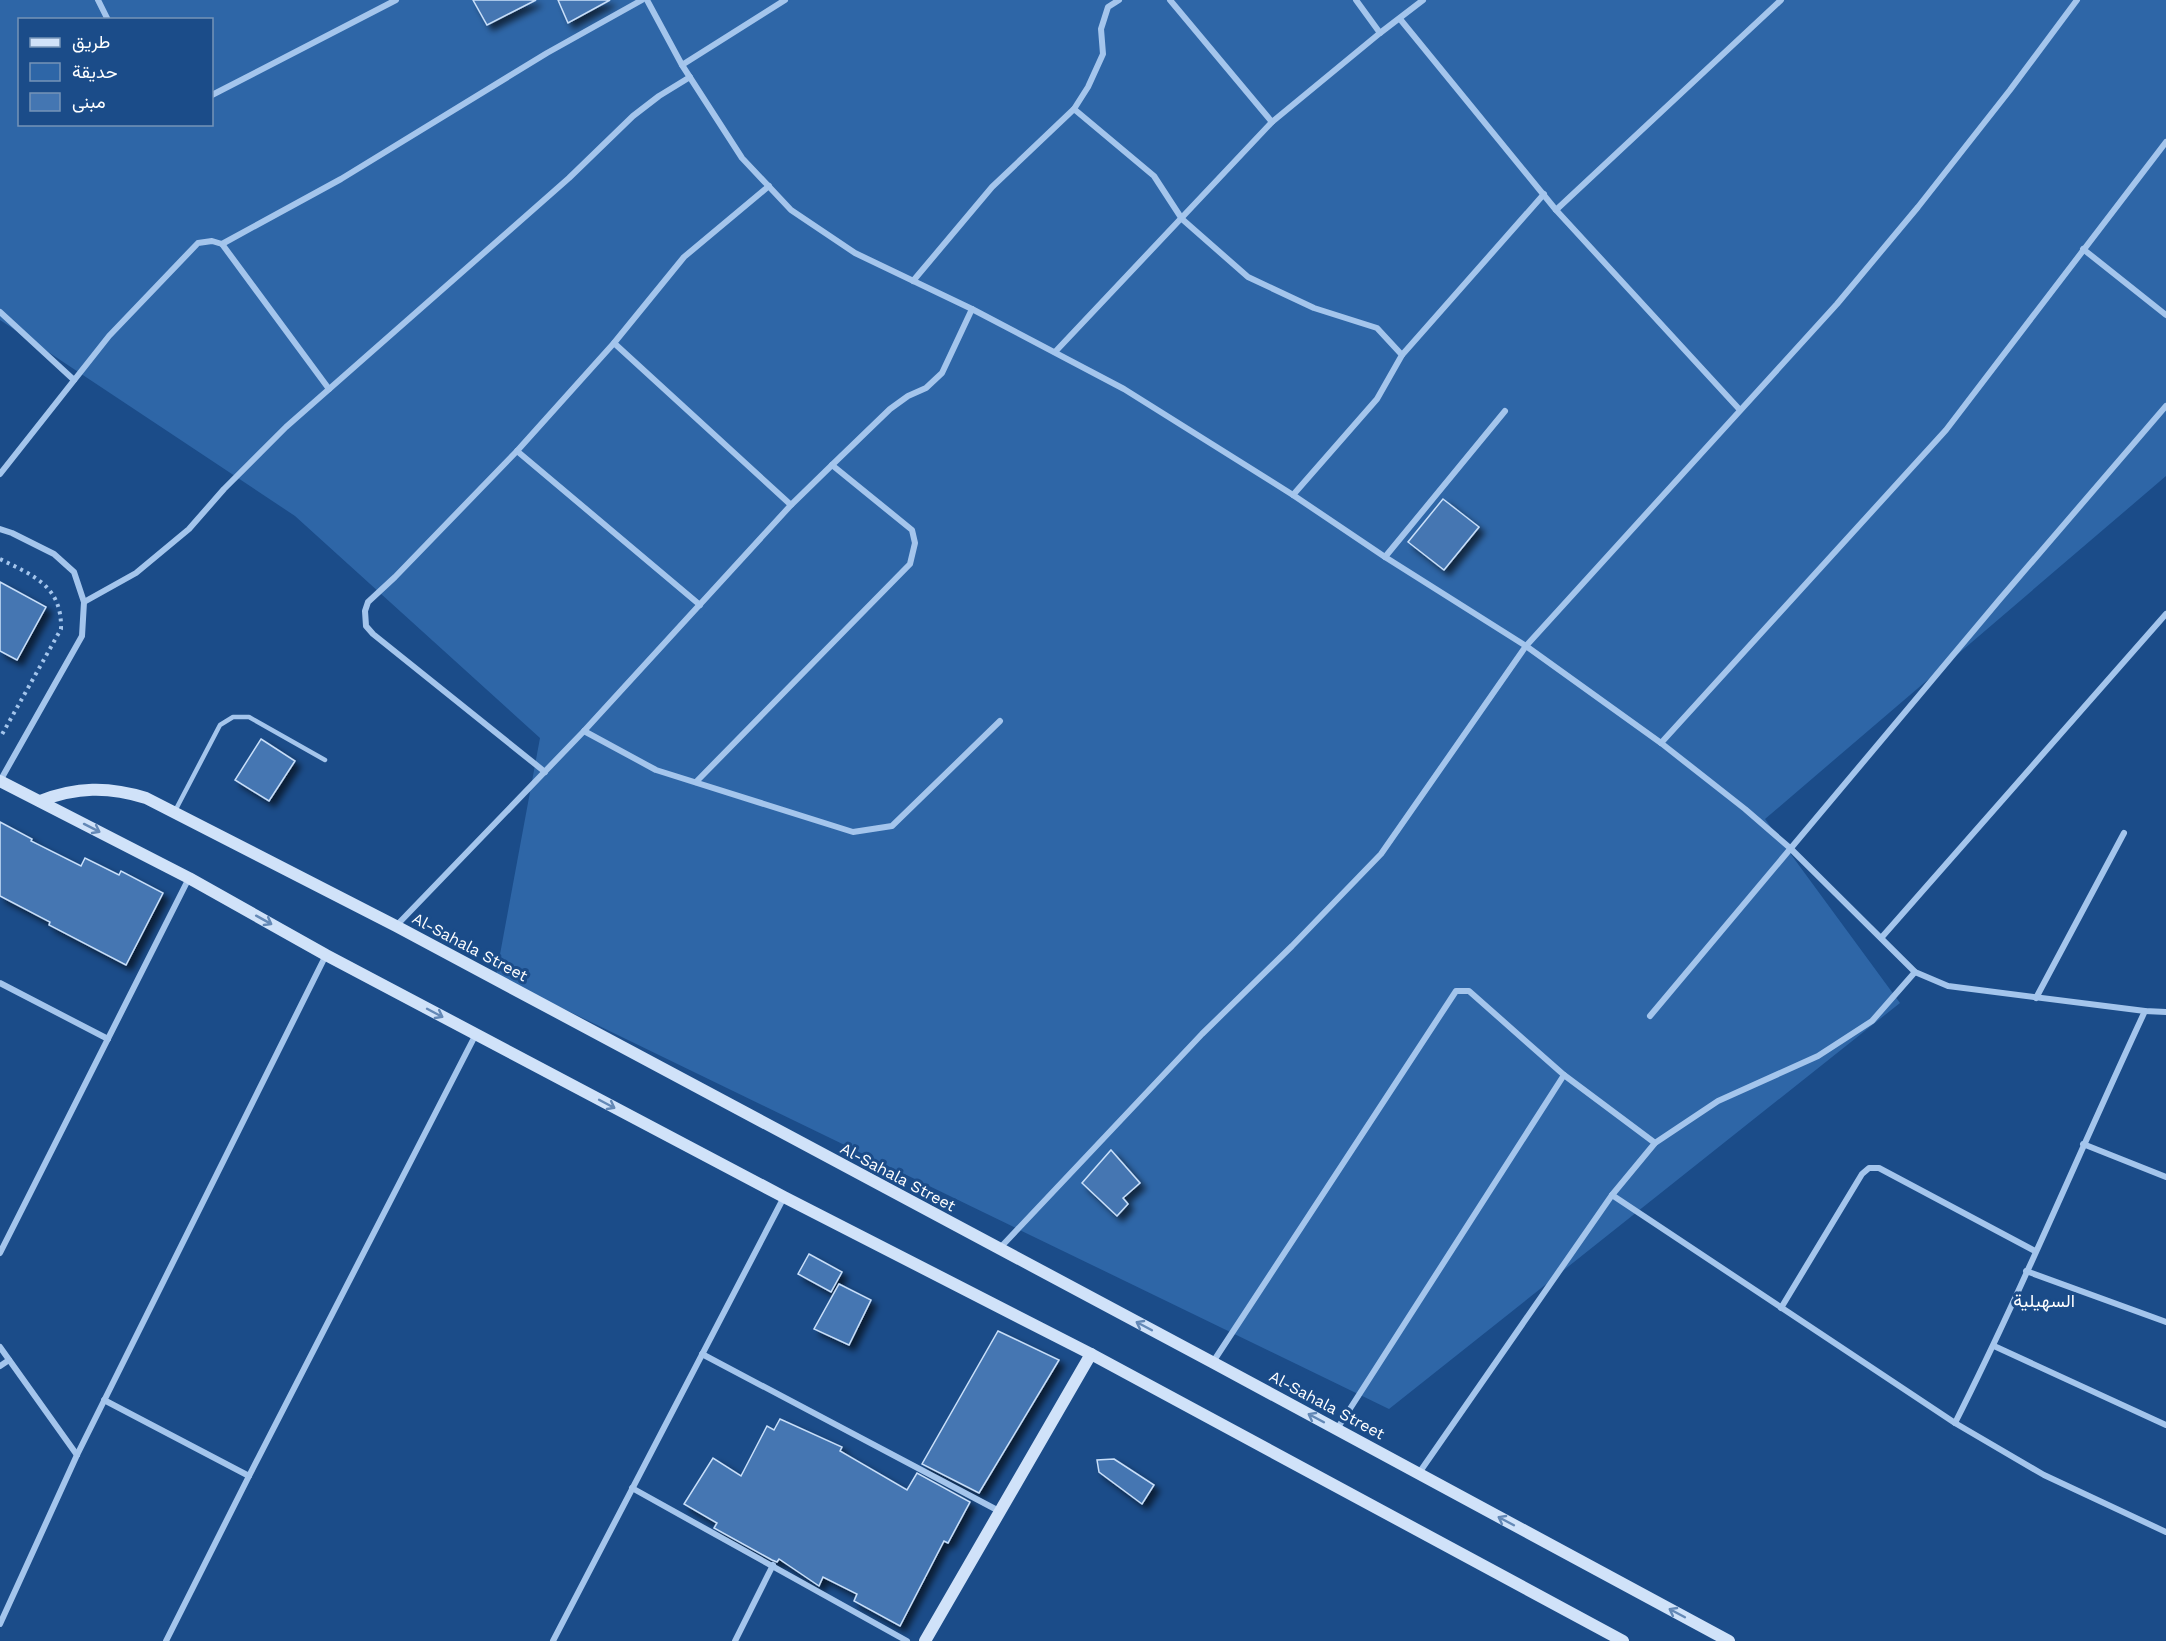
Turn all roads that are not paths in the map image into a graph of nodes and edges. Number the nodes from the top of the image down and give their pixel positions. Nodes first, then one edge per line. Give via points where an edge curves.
1 (98, 0) edge
2 (396, 0) edge
3 (642, 0) edge
4 (647, 0) edge
5 (785, 0) edge
6 (1119, 0) edge
7 (1170, 0) edge
8 (1356, 0) edge
9 (1423, 0) edge
10 (1781, 0) edge
11 (2077, 0) edge
12 (107, 18) edge
13 (1400, 19) junction
14 (1380, 33) junction
15 (682, 65) junction
16 (690, 78) junction
17 (213, 94) edge
18 (1074, 109) junction
19 (1272, 122) junction
20 (2166, 142) edge
21 (769, 186) junction
22 (1544, 194) junction
23 (1556, 210) junction
24 (1182, 219) junction
25 (222, 244) junction
26 (2083, 249) junction
27 (913, 281) junction
28 (972, 309) junction
29 (0, 312) edge
30 (2166, 315) edge
31 (614, 343) junction
32 (1055, 352) junction
33 (1402, 355) junction
34 (74, 380) junction
35 (328, 389) junction
36 (2166, 406) edge
37 (1740, 410) junction
38 (1505, 411) dead end
39 (517, 451) junction
40 (832, 465) junction
41 (0, 474) edge
42 (1293, 495) junction
43 (791, 506) junction
44 (0, 529) edge
45 (1385, 557) junction
46 (84, 602) junction
47 (700, 605) junction
48 (2166, 614) edge
49 (1526, 646) junction
50 (1000, 721) dead end
51 (584, 731) junction
52 (1662, 742) junction
53 (326, 760) dead end
54 (545, 772) junction
55 (0, 781) edge
56 (696, 782) junction
57 (40, 801) junction
58 (174, 813) junction
59 (2124, 834) dead end
60 (1790, 848) junction
61 (189, 878) junction
62 (396, 926) junction
63 (1882, 938) junction
64 (326, 955) junction
65 (1915, 972) junction
66 (0, 983) edge
67 (8, 987) junction
68 (0, 992) edge
69 (2036, 998) junction
70 (2145, 1011) junction
71 (2166, 1012) edge
72 (1650, 1016) dead end
73 (476, 1034) junction
74 (108, 1039) junction
75 (1564, 1075) junction
76 (1655, 1143) junction
77 (2083, 1143) junction
78 (2166, 1177) edge
79 (1612, 1195) junction
80 (784, 1197) junction
81 (999, 1249) junction
82 (2035, 1251) junction
83 (0, 1253) edge
84 (2026, 1271) junction
85 (1781, 1308) junction
86 (2166, 1322) edge
87 (1994, 1346) junction
88 (0, 1347) edge
89 (702, 1354) junction
90 (1091, 1354) junction
91 (9, 1360) junction
92 (1212, 1362) junction
93 (0, 1366) edge
94 (104, 1400) junction
95 (1955, 1423) junction
96 (2166, 1425) edge
97 (1337, 1430) junction
98 (77, 1455) junction
99 (1418, 1473) junction
100 (249, 1476) junction
101 (632, 1488) junction
102 (999, 1511) junction
103 (2166, 1532) edge
104 (773, 1565) junction
105 (0, 1624) edge
106 (166, 1641) edge
107 (553, 1641) edge
108 (735, 1641) edge
109 (907, 1641) edge
110 (925, 1641) edge
111 (1623, 1641) edge
112 (1729, 1641) edge

1 - 12 street
2 - 17 street
3 - 25 street via 547,53 341,179
4 - 15 street
5 - 15 street
6 - 18 street via 1108,7 1101,29 1103,54
7 - 19 street
8 - 14 street
9 - 13 street
10 - 23 street
11 - 37 street via 1918,207 1837,304
13 - 14 street
13 - 22 street
14 - 19 street
15 - 16 street
16 - 21 street via 742,158
16 - 35 street via 633,116 569,178
18 - 24 street via 1154,176
18 - 27 street via 992,187
19 - 24 street
20 - 26 street
21 - 27 street via 791,210 855,253
21 - 31 street via 684,257
22 - 23 street
22 - 33 street
23 - 37 street
24 - 32 street
24 - 33 street via 1248,277 1314,308 1377,328
25 - 34 street via 198,243 109,336
25 - 35 street
26 - 30 street
26 - 52 street via 1946,430
27 - 28 street
28 - 32 street
28 - 40 street via 942,373 890,410
29 - 34 street
31 - 39 street
31 - 43 street
32 - 42 street via 1124,389
33 - 42 street via 1377,399
34 - 41 street
35 - 46 street via 224,489 189,529 135,573
36 - 60 street
37 - 49 street
38 - 45 street
39 - 47 street
39 - 54 street via 368,602 366,626
40 - 43 street
40 - 56 street via 912,530 915,543 910,564
42 - 45 street
43 - 47 street
44 - 46 street via 54,554 74,572
45 - 49 street
46 - 55 street via 82,636
47 - 51 street
48 - 63 street
49 - 52 street
49 - 81 street via 1381,854 1202,1034
50 - 56 street via 892,826 882,829 853,832
51 - 54 street
51 - 56 street via 656,770
52 - 60 street
53 - 58 lane via 249,717 233,717 220,725
54 - 62 street
55 - 57 main road
57 - 58 main road, Al-Sahala Street via 74,790 110,789 146,798
57 -> 61 main road
58 - 62 main road, Al-Sahala Street
59 - 69 street
60 - 63 street
60 - 72 street
61 -> 64 main road
61 - 74 street
62 - 81 main road, Al-Sahala Street
63 - 65 street
64 -> 73 main road
64 - 94 street
65 - 69 street via 1948,986
65 - 76 street via 1872,1020 1818,1056 1718,1101
66 - 67 street
67 - 68 street
67 - 74 street
69 - 70 street
70 - 71 street
70 - 77 street
73 -> 80 main road
73 - 100 street
74 - 83 street
75 - 76 street
75 - 92 street via 1469,991 1456,991
75 - 97 street
76 - 79 street
77 - 78 street
77 - 82 street
79 - 85 street
79 - 99 street
80 - 89 street
80 - 90 main road
92 -> 81 main road, Al-Sahala Street
82 - 84 street
82 - 85 street via 1879,1168 1869,1168
84 - 86 street
84 - 87 street
85 - 95 street
87 - 95 street
87 - 96 street
88 - 91 street
89 - 101 street
89 - 102 street
90 - 102 main road
90 - 111 main road
91 - 93 street
91 - 98 street
97 -> 92 main road, Al-Sahala Street
94 - 98 street
94 - 100 street
95 - 103 street via 2044,1475
97 - 99 main road, Al-Sahala Street
98 - 105 street
112 -> 99 main road, Al-Sahala Street
100 - 106 street
101 - 104 street
101 - 107 street
102 - 110 main road
104 - 108 street
104 - 109 street

